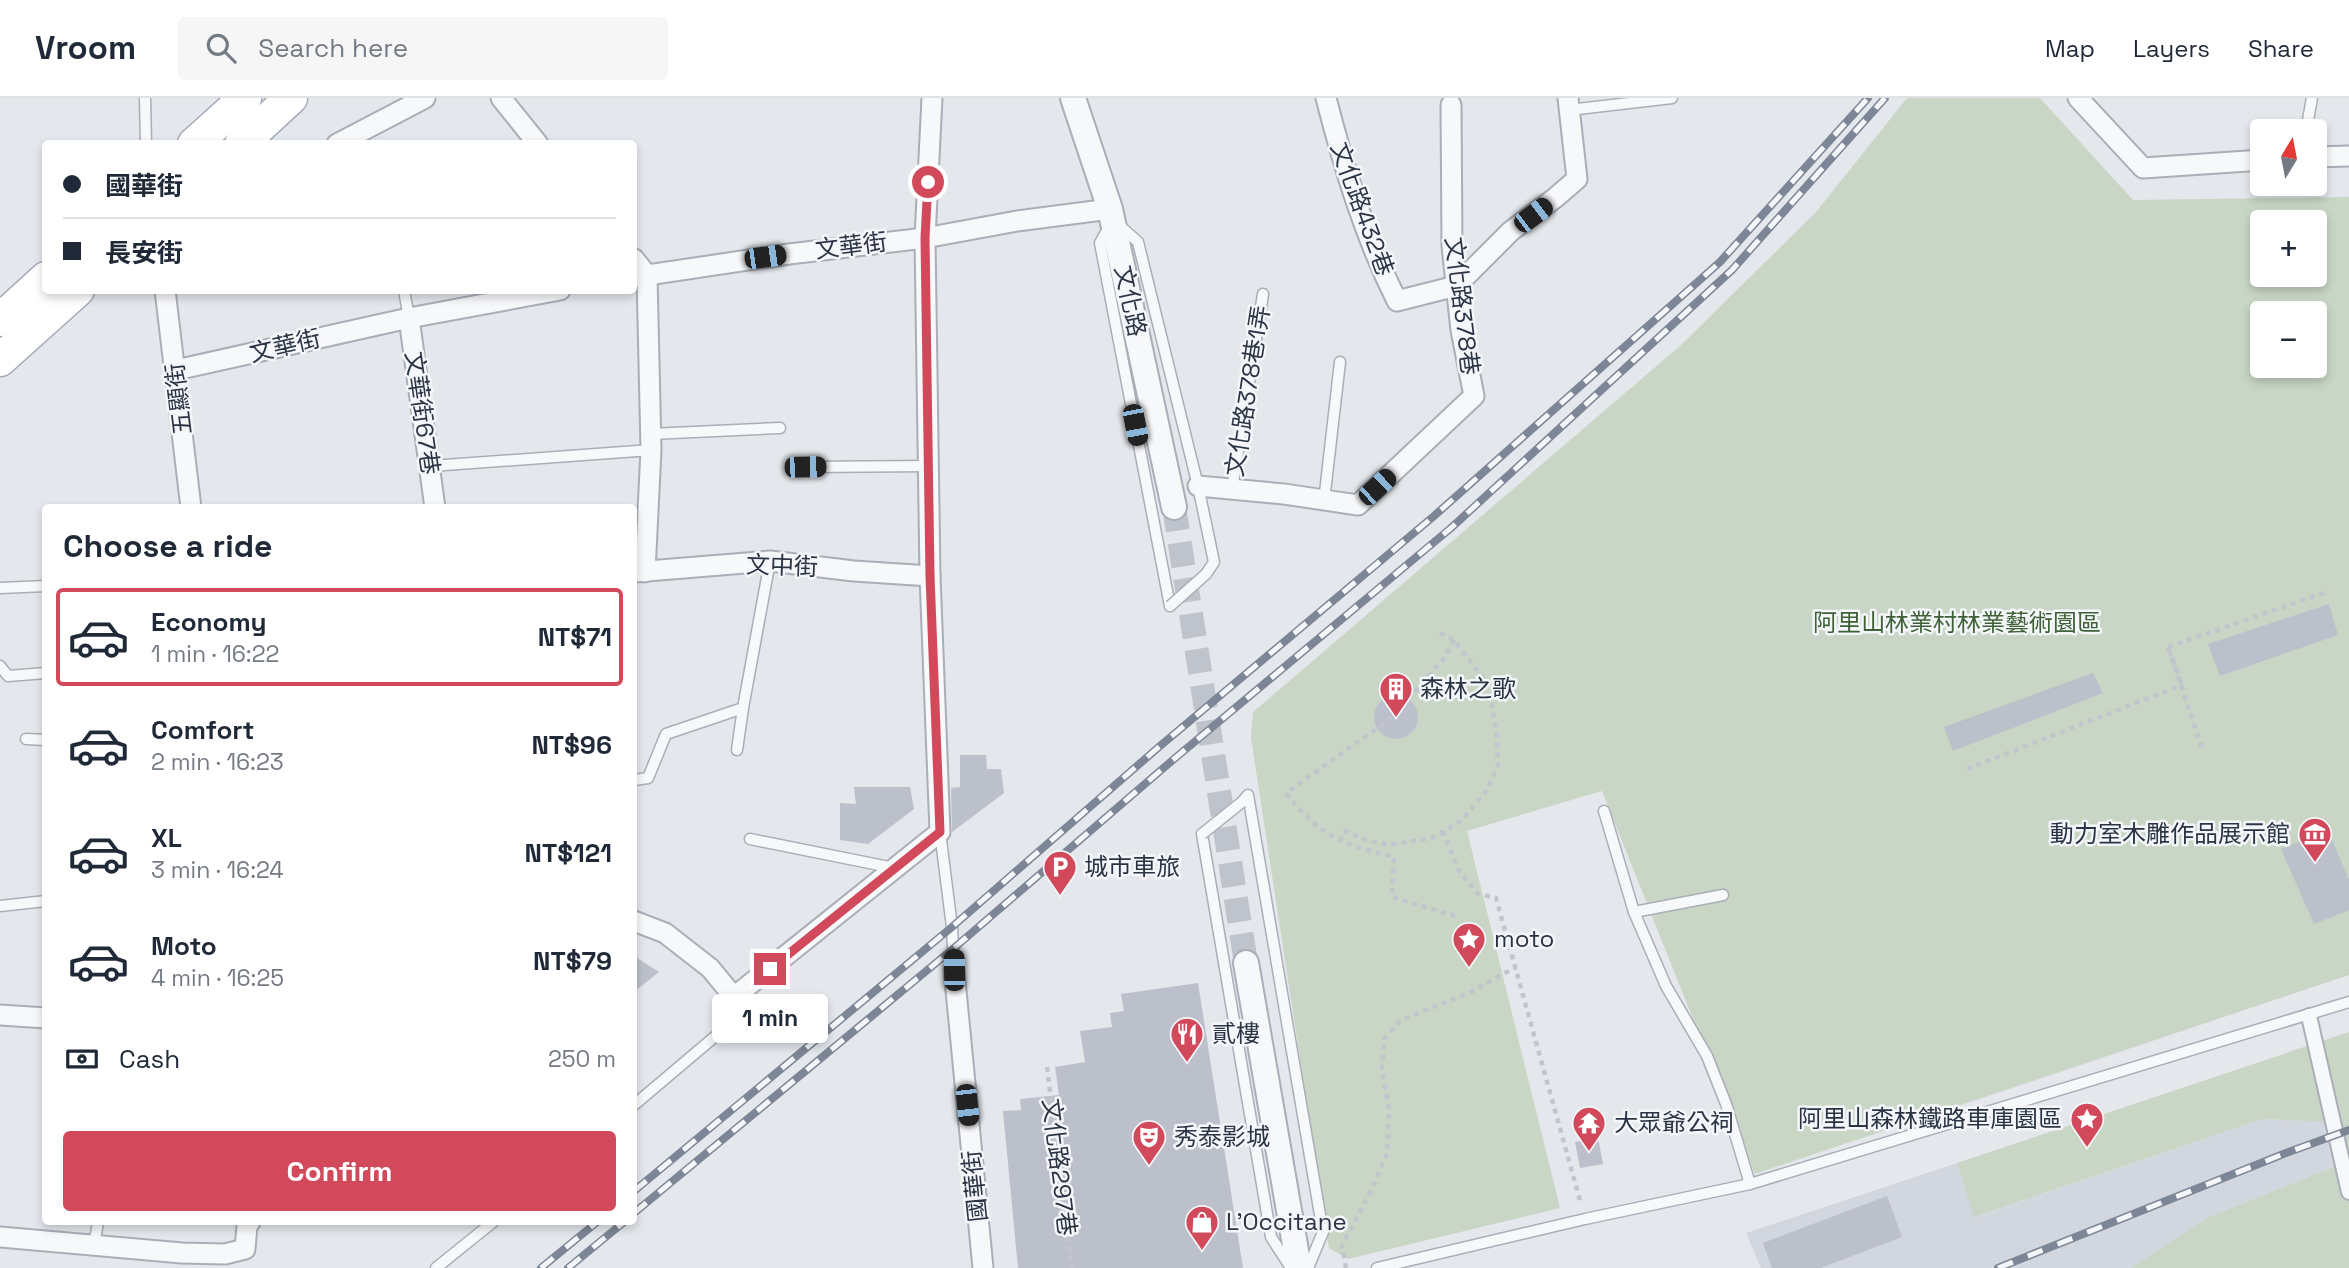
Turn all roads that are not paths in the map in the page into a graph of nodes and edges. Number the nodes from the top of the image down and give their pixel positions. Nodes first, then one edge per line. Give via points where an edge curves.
1 (145, 98) edge
2 (245, 98) edge
3 (291, 98) edge
4 (425, 98) edge
5 (500, 98) edge
6 (932, 98) edge
7 (1073, 98) edge
8 (1325, 98) edge
9 (1672, 98) edge
10 (2078, 98) edge
11 (2312, 98) edge
12 (1569, 104) edge
13 (1451, 105) dead end
14 (2308, 119) edge
15 (146, 140) edge
16 (198, 140) edge
17 (245, 140) edge
18 (345, 140) edge
19 (535, 140) edge
20 (2349, 156) edge
21 (2328, 157) edge
22 (2250, 161) edge
23 (1112, 214) junction
24 (925, 238) junction
25 (640, 276) edge
26 (42, 282) edge
27 (1456, 286) junction
28 (74, 294) edge
29 (166, 294) edge
30 (405, 294) edge
31 (538, 294) edge
32 (1263, 294) dead end
33 (409, 318) junction
34 (0, 320) edge
35 (0, 360) edge
36 (1340, 362) dead end
37 (176, 370) junction
38 (780, 428) dead end
39 (651, 442) junction
40 (431, 466) junction
41 (928, 466) junction
42 (805, 467) dead end
43 (1198, 486) junction
44 (1232, 489) junction
45 (1324, 500) junction
46 (191, 504) edge
47 (435, 504) edge
48 (1174, 508) tunnel mouth
49 (770, 561) junction
50 (639, 572) edge
51 (930, 576) junction
52 (42, 586) edge
53 (0, 588) edge
54 (0, 666) edge
55 (42, 674) edge
56 (4, 679) edge
57 (743, 708) junction
58 (26, 739) dead end
59 (42, 740) edge
60 (737, 750) dead end
61 (637, 780) edge
62 (1604, 811) dead end
63 (940, 832) junction
64 (750, 839) dead end
65 (894, 868) junction
66 (1723, 895) dead end
67 (42, 901) edge
68 (0, 906) edge
69 (1634, 912) junction
70 (637, 922) edge
71 (1246, 963) tunnel mouth
72 (954, 970) joint
73 (734, 997) junction
74 (2349, 1002) edge
75 (0, 1015) edge
76 (2309, 1016) junction
77 (42, 1018) edge
78 (637, 1102) edge
79 (1750, 1184) junction
80 (2349, 1192) edge
81 (97, 1225) edge
82 (248, 1225) edge
83 (488, 1225) edge
84 (0, 1237) edge
85 (94, 1245) junction
86 (436, 1268) edge
87 (983, 1268) edge
88 (1291, 1268) edge
89 (1299, 1268) edge
90 (1308, 1268) edge
91 (1377, 1268) edge

1 - 15 lane
2 - 16 main road
3 - 17 main road
4 - 18 street
5 - 19 street
6 - 24 street, 國華街
7 - 23 street, 文化路
8 - 27 street, 文化路432巷 via 1378,262 1397,301
9 - 12 lane
10 - 22 street via 2143,168
11 - 14 lane
12 - 27 street via 1577,178 1511,231
13 - 27 street, 文化路378巷
20 - 21 street
23 - 24 street, 文華街 via 1017,221
23 - 43 lane via 1138,242
23 - 43 lane, bridge via 1100,243 1170,606 1214,562
23 - 48 street, 文化路
24 - 25 street, 文華街
24 - 41 street, 國華街
25 - 39 street
26 - 34 main road
27 - 45 street, 文化路378巷 via 1474,396 1357,505
28 - 35 main road
29 - 37 street, 五顯街
30 - 33 lane
31 - 33 street, 文華街
32 - 44 lane, 文化路378巷1弄
33 - 37 street, 文華街
33 - 40 street, 文華街67巷
36 - 45 lane
37 - 46 street, 五顯街
38 - 39 lane
39 - 40 lane
39 - 50 street
40 - 47 street, 文華街67巷
41 - 42 lane
41 - 51 street, 國華街
43 - 44 street, 文化路378巷
44 - 45 street, 文化路378巷
49 - 50 street, 文中街
49 - 51 street, 文中街
49 - 57 lane
51 - 63 street, 國華街
52 - 53 lane
54 - 56 lane
55 - 56 lane
57 - 60 lane
57 - 61 lane via 666,734 648,778
58 - 59 lane
62 - 69 lane
63 - 65 street
63 - 72 lane, 國華街
64 - 65 lane
65 - 73 street
66 - 69 lane
67 - 68 lane
69 - 79 lane via 1665,986 1707,1056
70 - 73 street via 665,933 710,968
71 - 89 street
72 - 87 street, 國華街
73 - 78 lane via 718,1034
74 - 76 lane
75 - 77 street
76 - 79 lane
76 - 80 street
79 - 91 lane
81 - 85 lane
82 - 85 street via 245,1249 225,1254
83 - 86 lane
84 - 85 street
88 - 90 lane, bridge via 1271,1237 1202,834 1248,795 1323,1232

